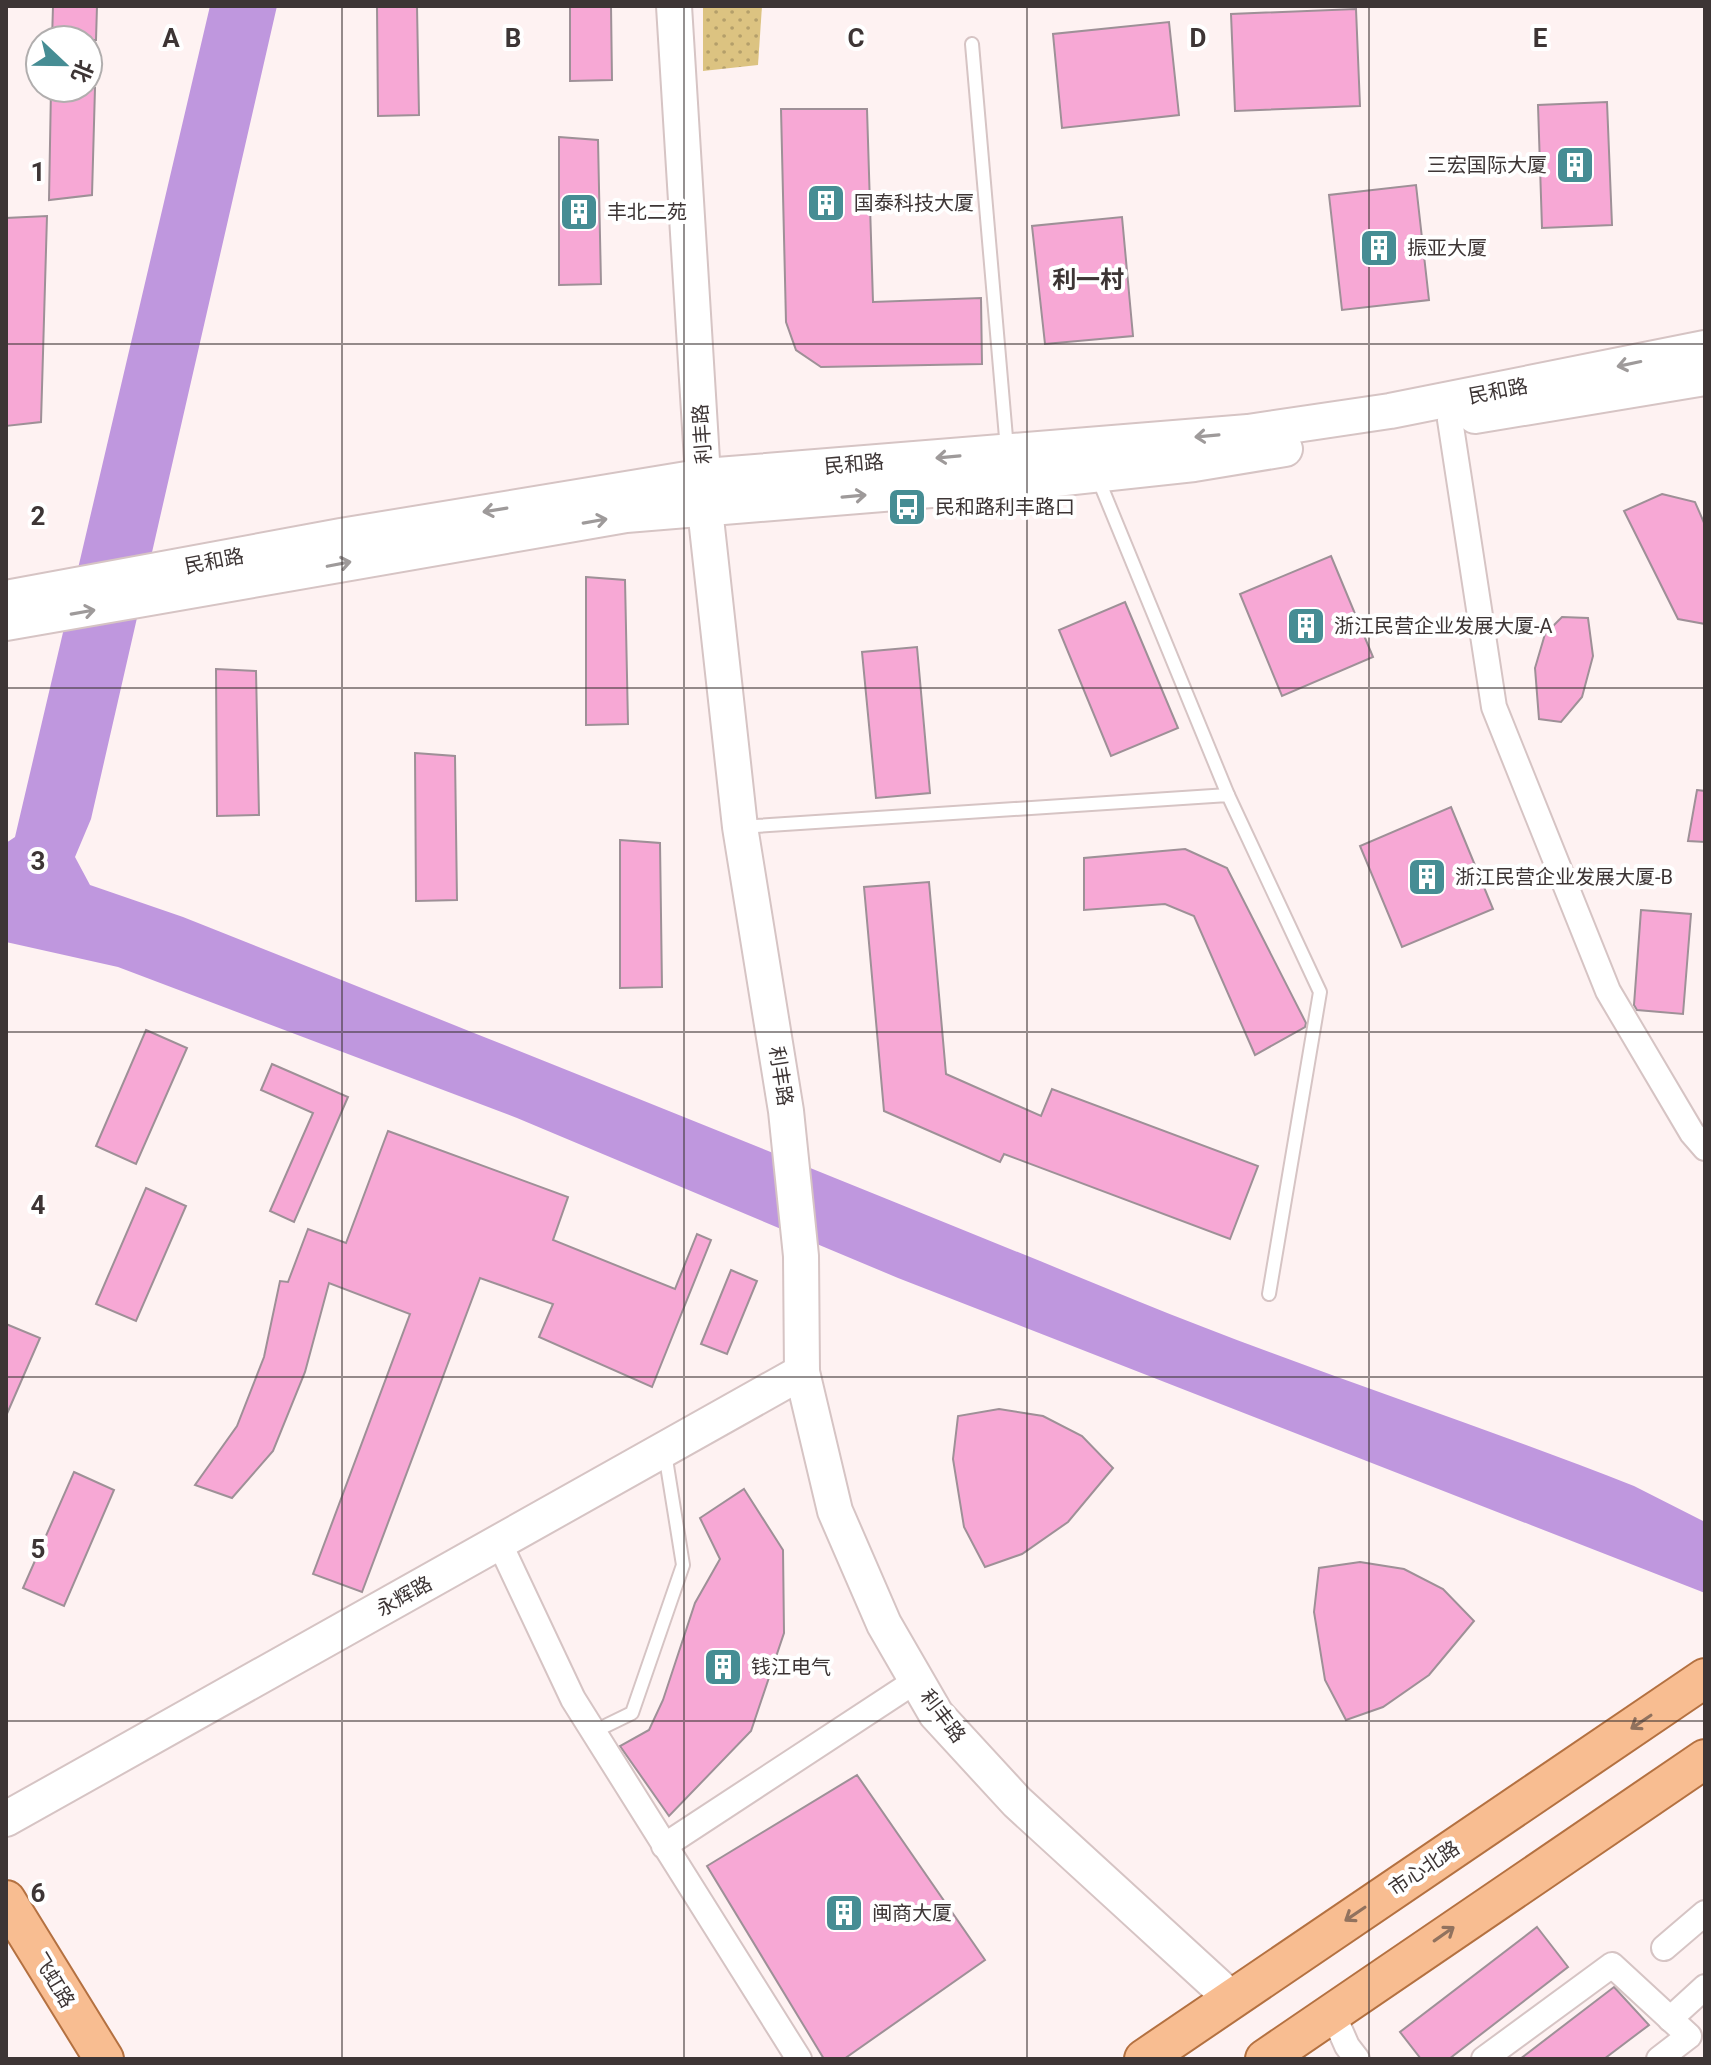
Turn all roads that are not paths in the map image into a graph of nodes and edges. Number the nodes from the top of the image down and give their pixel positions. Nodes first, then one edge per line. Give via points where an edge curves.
1 (674, 6) edge
2 (972, 44) dead end
3 (1694, 349) edge
4 (1705, 378) edge
5 (1656, 387) junction
6 (1705, 387) edge
7 (1450, 420) junction
8 (1008, 452) junction
9 (1097, 475) junction
10 (705, 492) junction
11 (6, 598) edge
12 (6, 623) edge
13 (1228, 795) junction
14 (740, 827) junction
15 (1705, 1148) edge
16 (1269, 1294) dead end
17 (802, 1372) junction
18 (664, 1449) junction
19 (499, 1542) junction
20 (1705, 1678) edge
21 (917, 1680) junction
22 (593, 1732) junction
23 (1705, 1759) edge
24 (6, 1819) edge
25 (664, 1846) junction
26 (6, 1900) edge
27 (1705, 1913) edge
28 (6, 1935) edge
29 (1664, 1948) dead end
30 (1705, 1987) edge
31 (1231, 1998) junction
32 (1333, 2014) junction
33 (1670, 2019) junction
34 (81, 2059) edge
35 (104, 2059) edge
36 (799, 2059) edge
37 (1144, 2059) edge
38 (1265, 2059) edge
39 (1357, 2059) edge
40 (1484, 2059) edge
41 (1659, 2059) edge

1 - 10 main road, 利丰路
2 - 8 lane
3 -> 8 main road, 民和路 via 1390,411 1248,432
4 - 5 main road, 民和路
5 - 6 main road
5 - 7 main road, 民和路
7 - 9 main road, 民和路 via 1194,464
7 - 15 street via 1494,707 1608,991
8 -> 10 main road, 民和路
10 -> 9 main road, 民和路
9 - 13 lane
10 -> 11 main road, 民和路 via 341,536
12 -> 10 main road, 民和路 via 626,515
10 - 14 main road, 利丰路
13 - 14 lane
13 - 16 lane via 1320,992
14 - 17 main road, 利丰路 via 786,1111 801,1256
17 - 18 main road, 永辉路
17 - 21 main road, 利丰路 via 835,1511 884,1624
18 - 19 main road, 永辉路
18 - 22 lane via 683,1565 632,1713
19 - 22 street
19 - 24 main road, 永辉路
20 -> 31 main road, 市心北路
21 - 25 street
21 - 31 main road, 利丰路 via 936,1714 1017,1802
22 - 25 street
32 -> 23 main road
25 - 36 street
26 - 35 main road, 飞虹路
27 - 29 street
28 - 34 main road, 飞虹路
30 - 33 street
31 - 37 main road, 市心北路
32 - 38 main road
32 - 39 street
33 - 40 street via 1612,1965
33 - 41 street via 1689,2036

